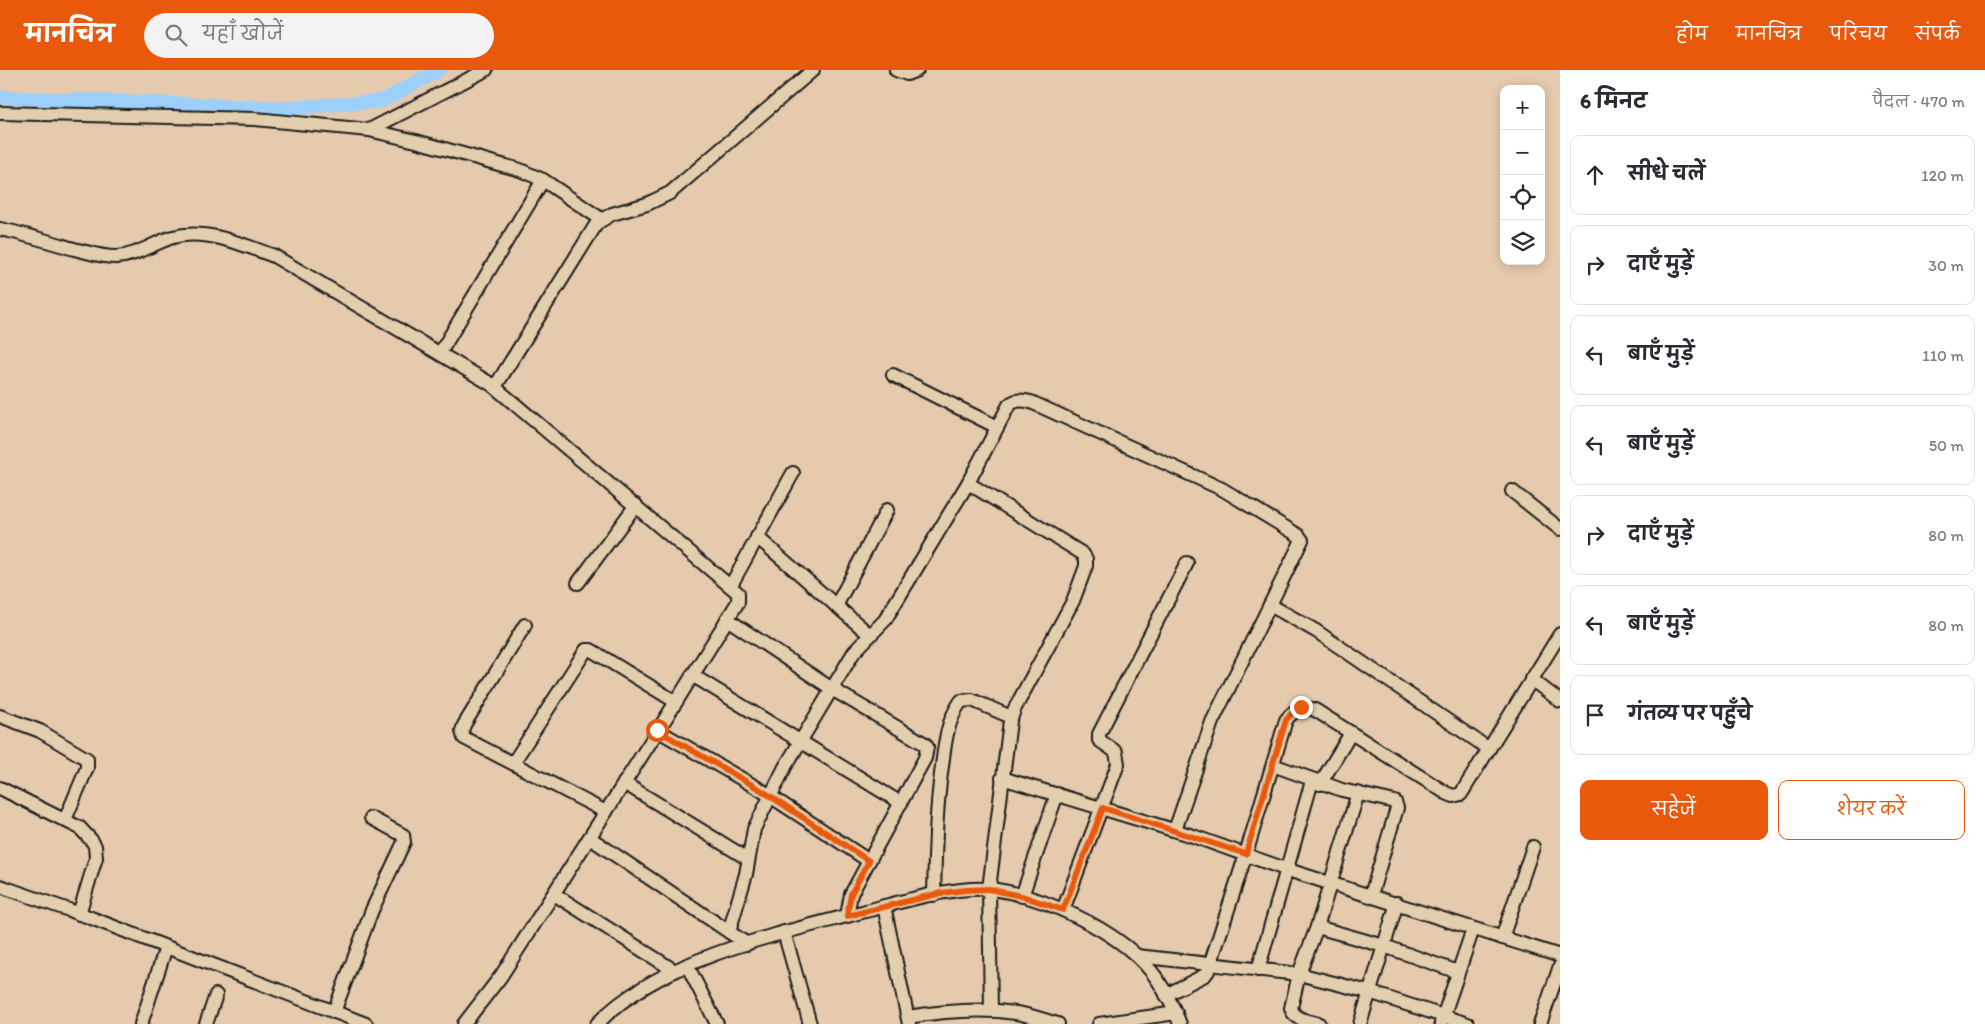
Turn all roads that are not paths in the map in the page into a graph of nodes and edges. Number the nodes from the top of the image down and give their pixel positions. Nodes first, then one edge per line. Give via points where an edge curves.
1 (486, 70) edge
2 (813, 70) edge
3 (896, 70) edge
4 (917, 70) edge
5 (0, 113) edge
6 (369, 130) junction
7 (543, 180) junction
8 (602, 219) junction
9 (0, 230) edge
10 (440, 354) junction
11 (893, 374) dead end
12 (495, 387) junction
13 (997, 427) junction
14 (793, 473) dead end
15 (968, 483) junction
16 (1512, 491) dead end
17 (636, 505) junction
18 (887, 510) dead end
19 (1560, 529) edge
20 (758, 537) junction
21 (1187, 563) dead end
22 (578, 582) dead end
23 (731, 585) junction
24 (1270, 605) junction
25 (836, 606) junction
26 (727, 619) junction
27 (525, 625) dead end
28 (1560, 634) edge
29 (870, 635) junction
30 (692, 675) junction
31 (1531, 679) junction
32 (832, 689) junction
33 (1560, 700) edge
34 (676, 702) junction
35 (0, 716) edge
36 (1011, 717) junction
37 (657, 730) junction
38 (1351, 733) junction
39 (945, 740) junction
40 (799, 742) junction
41 (927, 747) junction
42 (1489, 749) junction
43 (514, 764) junction
44 (1273, 765) junction
45 (1002, 778) junction
46 (1316, 782) junction
47 (624, 783) junction
48 (0, 788) edge
49 (1057, 794) junction
50 (1358, 794) junction
51 (770, 796) junction
52 (900, 803) junction
53 (1103, 808) junction
54 (606, 812) junction
55 (371, 818) dead end
56 (65, 820) junction
57 (1175, 830) junction
58 (590, 838) junction
59 (1533, 848) dead end
60 (1246, 854) junction
61 (748, 859) junction
62 (869, 861) junction
63 (1288, 870) junction
64 (1330, 884) junction
65 (0, 886) edge
66 (989, 889) junction
67 (554, 894) junction
68 (934, 895) junction
69 (1371, 895) junction
70 (1022, 896) junction
71 (1397, 904) junction
72 (884, 906) junction
73 (1063, 910) junction
74 (79, 914) junction
75 (847, 916) junction
76 (1317, 927) junction
77 (1473, 929) junction
78 (729, 932) junction
79 (784, 932) junction
80 (1502, 938) junction
81 (747, 944) junction
82 (1384, 946) junction
83 (166, 947) junction
84 (1137, 956) junction
85 (1560, 956) edge
86 (1210, 964) junction
87 (1560, 966) edge
88 (681, 968) junction
89 (1258, 970) junction
90 (1458, 972) junction
91 (1299, 974) junction
92 (1557, 984) edge
93 (1370, 992) junction
94 (216, 995) dead end
95 (1166, 995) junction
96 (991, 1010) junction
97 (334, 1012) junction
98 (1178, 1018) edge
99 (1442, 1020) edge
100 (908, 1021) edge
101 (141, 1024) edge
102 (206, 1024) edge
103 (366, 1024) edge
104 (464, 1024) edge
105 (597, 1024) edge
106 (718, 1024) edge
107 (810, 1024) edge
108 (1058, 1024) edge
109 (1099, 1024) edge
110 (1319, 1024) edge
111 (1360, 1024) edge
112 (1468, 1024) edge
113 (1540, 1024) edge

1 - 6 street
2 - 8 street via 670,192 647,204
3 - 4 street via 906,74
5 - 6 street via 255,119
6 - 7 street via 520,170
7 - 8 street
7 - 10 street
8 - 12 street
9 - 10 street via 116,257 143,251 173,237 193,235 245,245 292,265
10 - 12 street
11 - 13 street
12 - 17 street
13 - 15 street
13 - 24 street via 1008,405 1021,400 1031,402 1214,485 1298,535 1301,544
14 - 20 street
15 - 29 street via 885,620
15 - 36 street via 1083,554 1086,559 1073,601
16 - 19 street
17 - 22 street
17 - 23 street
18 - 25 street
20 - 23 street
20 - 25 street
21 - 53 street via 1099,734 1099,740 1116,752 1118,760
23 - 26 street via 739,597
24 - 42 street via 1316,631
24 - 57 street via 1212,722
25 - 29 street
26 - 30 street
26 - 32 street
27 - 43 street via 462,732 468,741
28 - 31 street
29 - 32 street via 854,652
30 - 34 street
30 - 40 street
31 - 33 street
31 - 42 street
32 - 40 street
32 - 41 street
34 - 37 street
34 - 43 street via 591,650 586,650
35 - 56 street via 40,731 87,759 87,768
36 - 39 street via 972,700 961,700 953,712
36 - 45 street
37 - 47 street
37 - 51 street
38 - 42 street via 1453,796 1462,794
38 - 44 street via 1315,710 1301,707 1286,720
38 - 46 street
39 - 41 street
39 - 68 street via 937,802
40 - 51 street
40 - 52 street
41 - 52 street via 925,758
43 - 54 street
44 - 46 street
44 - 60 street
45 - 49 street
45 - 66 street
46 - 50 street
46 - 63 street
47 - 54 street
47 - 61 street
48 - 56 street
49 - 53 street
49 - 70 street
50 - 64 street
50 - 69 street via 1392,800 1397,804
51 - 61 street via 754,829
51 - 62 street
52 - 62 street
53 - 57 street
53 - 73 street
54 - 58 street
55 - 97 street via 403,835 404,842 372,910
56 - 74 street via 92,840 96,851
57 - 60 street
58 - 67 street
58 - 78 street
59 - 80 street
60 - 63 street
60 - 86 street
61 - 78 street
62 - 75 street via 851,894
63 - 64 street
63 - 89 street
64 - 69 street
64 - 76 street
65 - 74 street
66 - 68 street
66 - 70 street
66 - 96 street
67 - 88 street
67 - 104 street via 492,990
68 - 72 street
69 - 71 street
70 - 73 street
71 - 77 street
71 - 82 street
72 - 75 street
72 - 100 street
73 - 84 street via 1126,946
74 - 83 street
75 - 79 street
76 - 82 street
76 - 91 street
77 - 80 street
77 - 90 street
78 - 81 street
79 - 81 street
79 - 107 street
80 - 85 street
81 - 88 street
82 - 90 street
82 - 93 street
83 - 97 street
83 - 101 street
84 - 86 street
84 - 95 street via 1152,971
86 - 89 street
86 - 95 street via 1204,974
87 - 92 street
88 - 105 street via 642,988
88 - 106 street
89 - 91 street
90 - 99 street
91 - 93 street
91 - 110 street via 1291,1011 1298,1018
92 - 113 street
93 - 99 street
93 - 111 street
94 - 102 street
95 - 98 street
96 - 100 street via 950,1011
96 - 108 street
97 - 103 street
98 - 109 street
99 - 112 street

